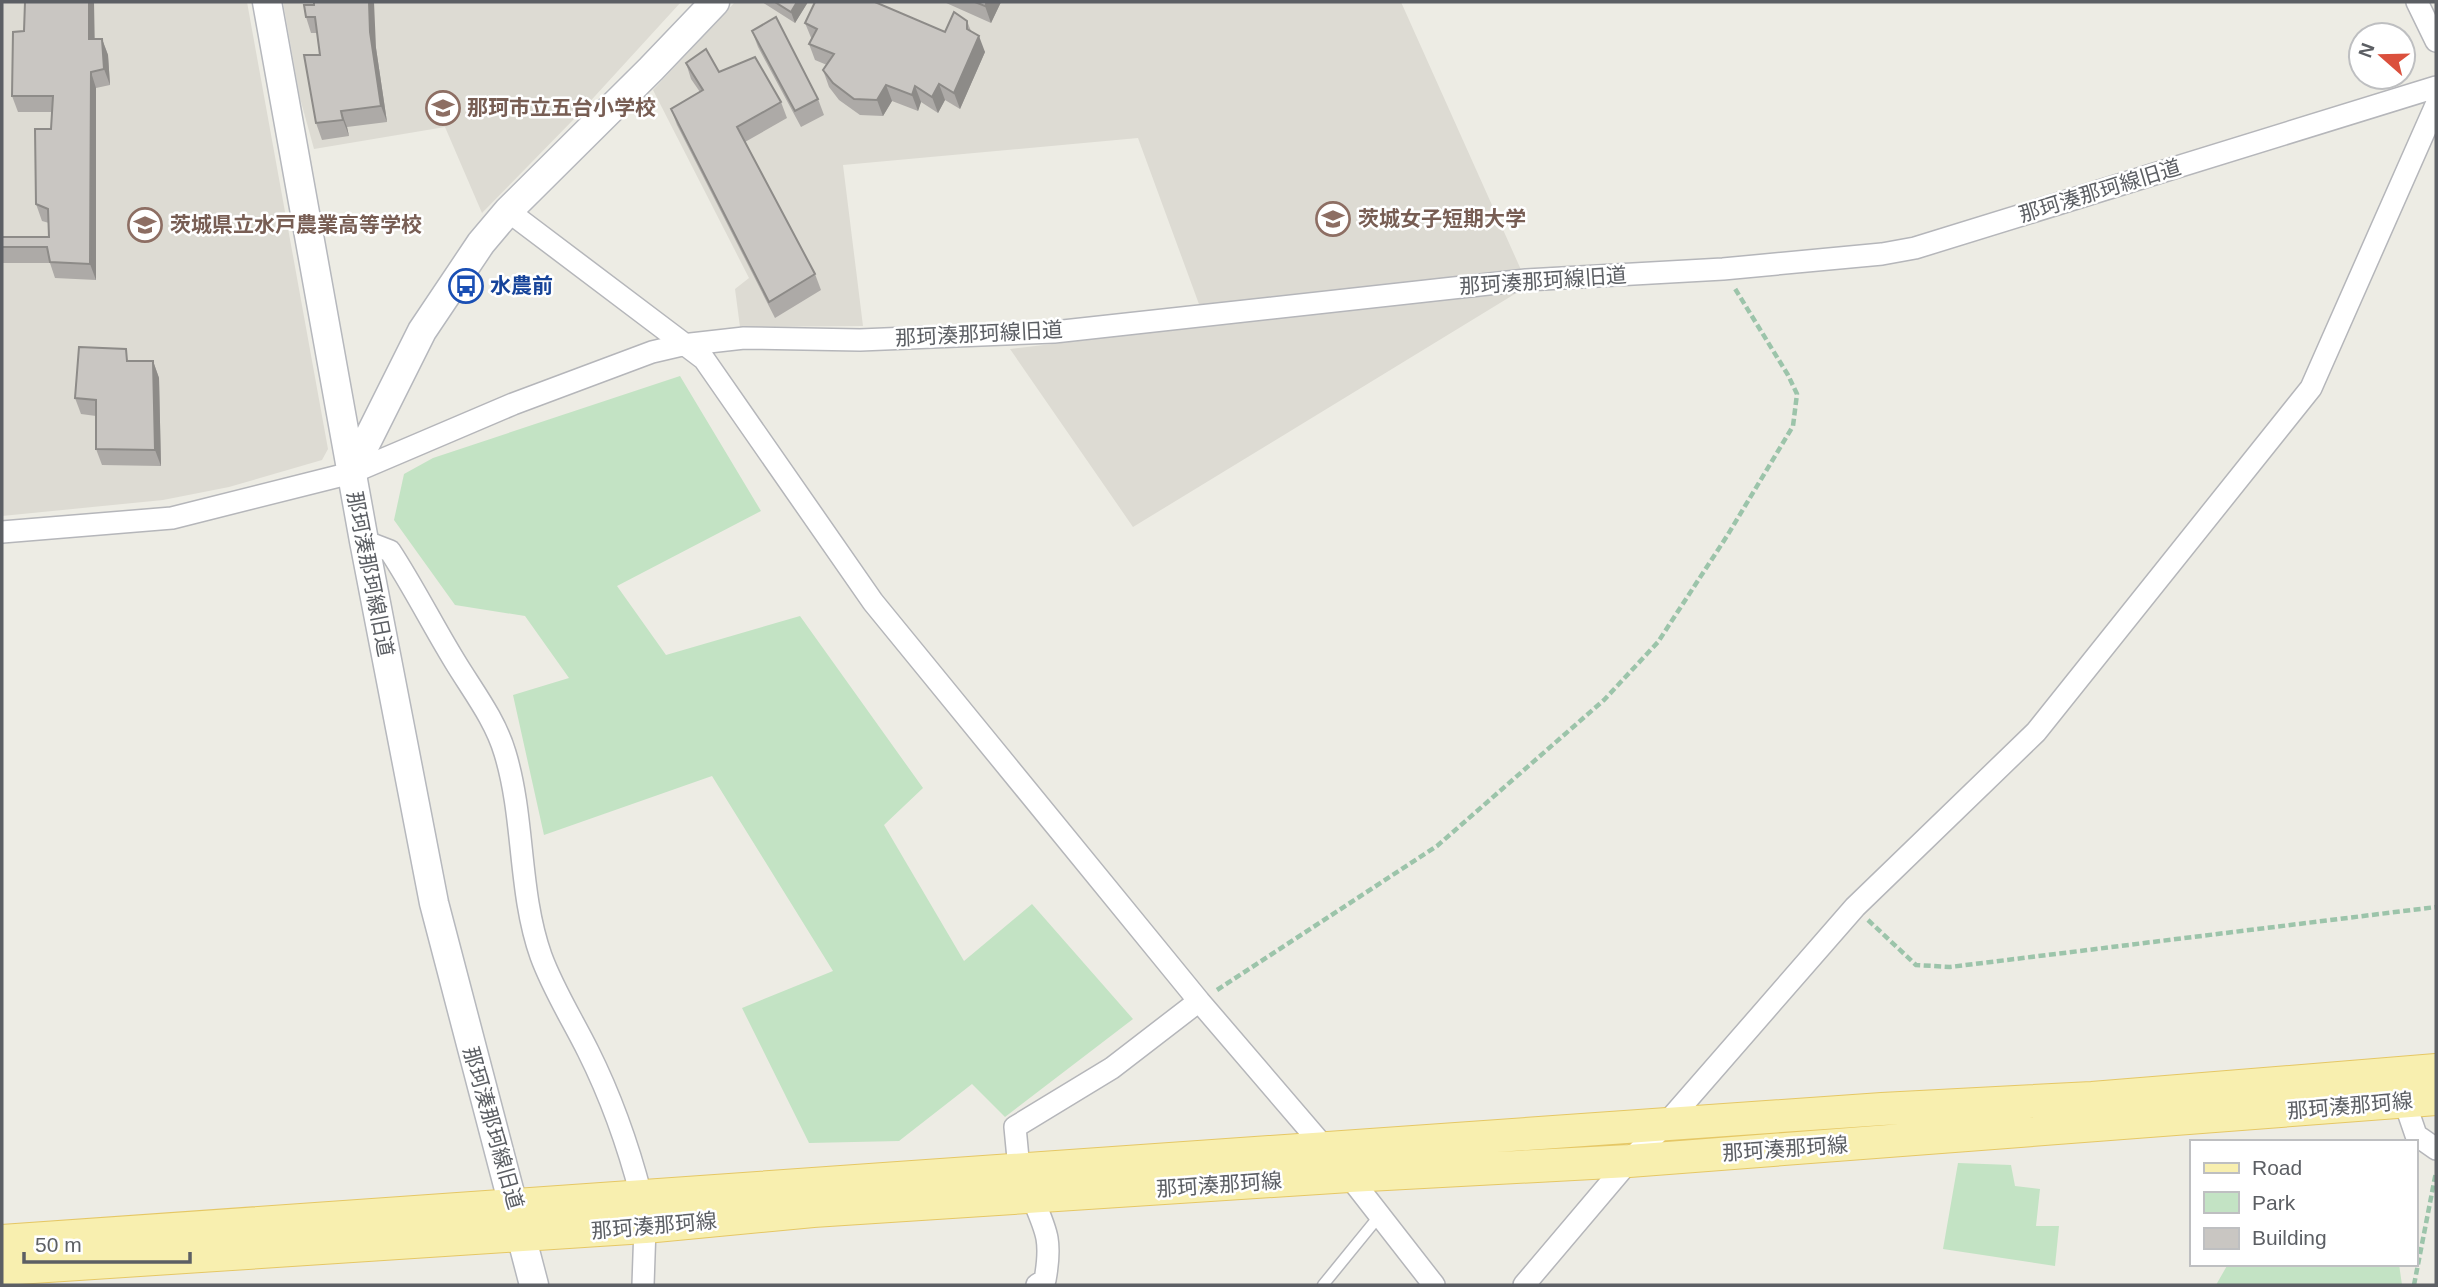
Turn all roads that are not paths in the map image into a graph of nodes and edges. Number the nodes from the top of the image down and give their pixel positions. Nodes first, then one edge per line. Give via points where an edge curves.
1 (267, 2) edge
2 (715, 2) edge
3 (2417, 2) edge
4 (2436, 41) edge
5 (2436, 87) edge
6 (2436, 105) edge
7 (508, 211) junction
8 (682, 345) junction
9 (351, 473) junction
10 (2, 532) edge
11 (364, 541) junction
12 (1199, 1001) junction
13 (2436, 1070) edge
14 (2436, 1099) edge
15 (2405, 1103) junction
16 (1665, 1125) junction
17 (1322, 1147) junction
18 (2436, 1149) edge
19 (1629, 1161) junction
20 (1019, 1169) junction
21 (1349, 1176) junction
22 (641, 1195) junction
23 (1032, 1197) junction
24 (514, 1204) junction
25 (1380, 1215) junction
26 (645, 1227) junction
27 (523, 1236) junction
28 (2, 1241) edge
29 (2, 1269) edge
30 (534, 1285) edge
31 (643, 1285) edge
32 (1037, 1285) edge
33 (1323, 1285) edge
34 (1434, 1285) edge
35 (1524, 1285) edge

1 - 9 street
2 - 7 street
3 - 4 street
5 - 8 street, 那珂湊那珂線旧道 via 1916,248 1882,254 1526,280 1054,332 860,340 744,338
6 - 16 street via 2311,388 2036,732 1855,907
7 - 8 street
7 - 9 street via 422,331
8 - 9 street, 那珂湊那珂線旧道 via 513,404
8 - 12 street via 704,359 873,602
9 - 10 street via 172,518
9 - 11 street, 那珂湊那珂線旧道
11 - 22 street via 390,551 487,712 505,751 518,811 529,909 541,954 615,1114
11 - 24 street, 那珂湊那珂線旧道 via 434,904
12 - 17 street
12 - 20 street via 1112,1068 1016,1127
13 - 16 main road, 那珂湊那珂線
14 - 15 main road, 那珂湊那珂線
15 - 18 street via 2416,1135
15 - 19 main road, 那珂湊那珂線
16 - 17 main road, 那珂湊那珂線
16 - 19 street
17 - 20 main road, 那珂湊那珂線
17 - 21 street
19 - 21 main road, 那珂湊那珂線
19 - 35 street
20 - 22 main road, 那珂湊那珂線
21 - 23 main road, 那珂湊那珂線
21 - 25 street
22 - 24 main road, 那珂湊那珂線
23 - 26 main road, 那珂湊那珂線
23 - 32 street via 1050,1252 1045,1280
24 - 27 street, 那珂湊那珂線旧道
24 - 28 main road, 那珂湊那珂線
25 - 33 lane
25 - 34 street
26 - 27 main road, 那珂湊那珂線
26 - 31 street
27 - 29 main road, 那珂湊那珂線
27 - 30 street, 那珂湊那珂線旧道

